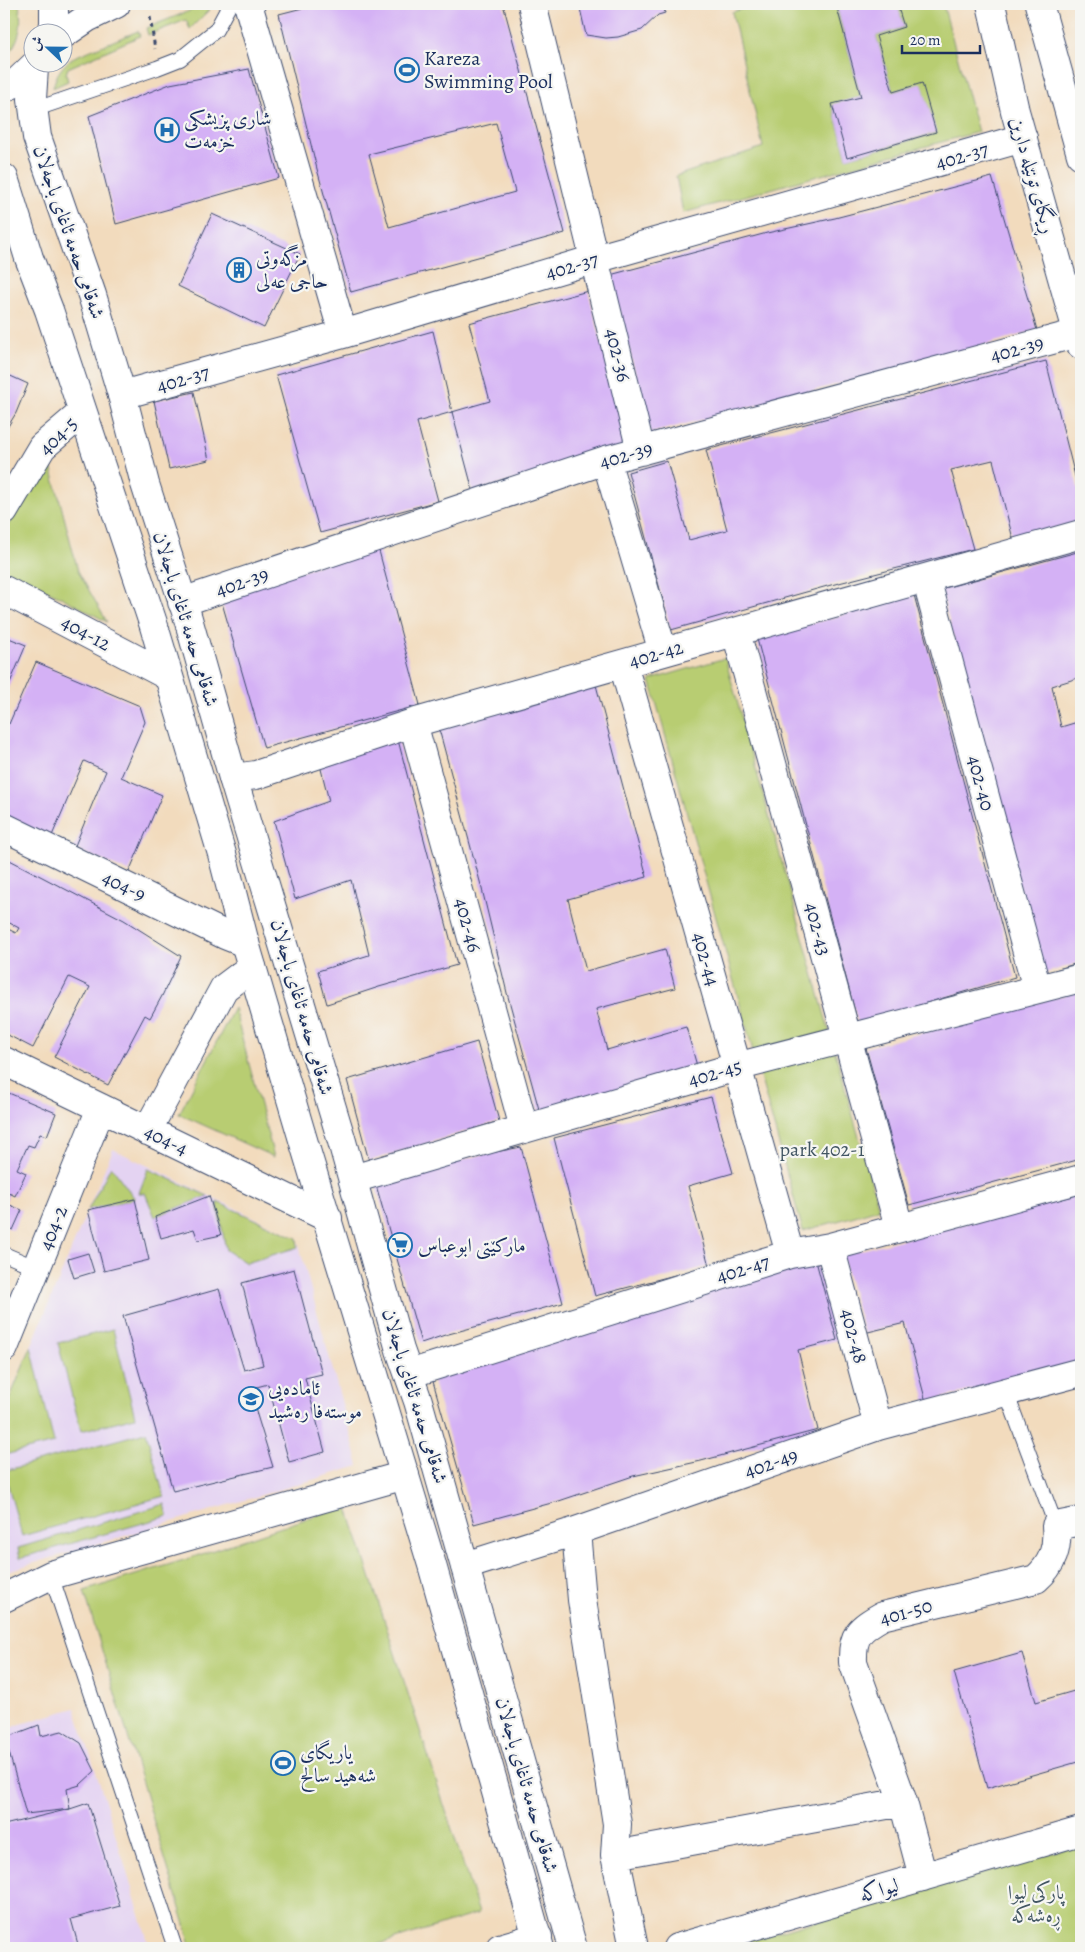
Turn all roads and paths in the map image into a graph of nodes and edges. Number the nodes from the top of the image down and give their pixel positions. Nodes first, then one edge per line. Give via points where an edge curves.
1 (54, 4) edge
2 (116, 4) edge
3 (230, 4) edge
4 (248, 4) edge
5 (532, 4) edge
6 (991, 4) edge
7 (1039, 4) edge
8 (54, 22) edge
9 (72, 28) edge
10 (28, 72) edge
11 (36, 72) edge
12 (4, 88) edge
13 (33, 110) junction
14 (1023, 138) junction
15 (1080, 146) edge
16 (4, 178) edge
17 (594, 259) junction
18 (343, 334) junction
19 (1080, 339) edge
20 (122, 395) junction
21 (82, 413) junction
22 (641, 451) junction
23 (606, 460) junction
24 (145, 484) junction
25 (110, 494) junction
26 (4, 511) edge
27 (1081, 534) edge
28 (926, 578) junction
29 (4, 590) edge
30 (182, 602) junction
31 (736, 632) junction
32 (663, 652) junction
33 (623, 664) junction
34 (168, 676) junction
35 (412, 724) junction
36 (233, 778) junction
37 (4, 827) edge
38 (249, 955) junction
39 (1081, 978) edge
40 (1037, 989) junction
41 (847, 1038) junction
42 (4, 1062) edge
43 (736, 1067) junction
44 (100, 1108) junction
45 (524, 1128) junction
46 (147, 1131) junction
47 (353, 1179) junction
48 (1081, 1179) edge
49 (328, 1218) junction
50 (899, 1228) junction
51 (830, 1246) junction
52 (4, 1254) edge
53 (790, 1254) junction
54 (37, 1268) junction
55 (4, 1348) edge
56 (1081, 1372) edge
57 (410, 1374) junction
58 (1006, 1392) junction
59 (878, 1426) junction
60 (405, 1475) junction
61 (1069, 1524) edge
62 (576, 1531) junction
63 (464, 1566) junction
64 (51, 1575) junction
65 (4, 1598) edge
66 (498, 1682) junction
67 (467, 1692) junction
68 (903, 1802) junction
69 (1081, 1831) edge
70 (615, 1855) junction
71 (923, 1877) junction
72 (539, 1943) edge
73 (175, 1948) edge
74 (500, 1948) edge
75 (573, 1948) edge
76 (634, 1948) edge
77 (677, 1948) edge

1 - 8 street
2 - 9 street
3 - 13 lane via 216,30 180,58
4 - 18 street
5 - 17 street, 402-36
6 - 14 street, ڕیگای تونێلە دارین
7 - 15 street
10 - 12 street
11 - 13 street, شەقامی حەمە ئاغای باجەلان
13 - 20 street, شەقامی حەمە ئاغای باجەلان via 43,156 92,295
14 - 17 street, 402-37
14 - 19 street, ڕیگای تونێلە دارین
16 - 21 street, شەقامی حەمە ئاغای باجەلان
17 - 18 street, 402-37
17 - 22 street, 402-36
18 - 20 street, 402-37
19 - 22 street, 402-39
20 - 24 street, شەقامی حەمە ئاغای باجەلان
21 - 25 street, شەقامی حەمە ئاغای باجەلان
21 - 26 street, 404-5 via 42,447
22 - 23 street, 402-39
23 - 30 street, 402-39
23 - 32 street
24 - 25 street
24 - 30 street, شەقامی حەمە ئاغای باجەلان
25 - 34 street, شەقامی حەمە ئاغای باجەلان
27 - 28 street, 402-42
28 - 31 street, 402-42
28 - 40 street, 402-40
29 - 34 street, 404-12
30 - 36 street, شەقامی حەمە ئاغای باجەلان
31 - 32 street, 402-42
31 - 41 street, 402-43
32 - 33 street, 402-42
33 - 35 street, 402-42
33 - 43 street, 402-44
34 - 38 street, شەقامی حەمە ئاغای باجەلان
35 - 36 street, 402-42 via 256,775
35 - 45 street, 402-46
36 - 47 street, شەقامی حەمە ئاغای باجەلان
37 - 38 street, 404-9 via 225,935
38 - 46 street via 224,988
38 - 49 street, شەقامی حەمە ئاغای باجەلان
39 - 40 street, 402-45
40 - 41 street, 402-45
41 - 43 street, 402-45
41 - 50 street, 402-43
42 - 44 street, 404-4
43 - 45 street, 402-45
43 - 53 street, 402-44
44 - 46 street, 404-4
44 - 54 street, 404-2
45 - 47 street, 402-45
46 - 49 street, 404-4
47 - 57 street, شەقامی حەمە ئاغای باجەلان via 400,1350
48 - 50 street, 402-47
49 - 60 street, شەقامی حەمە ئاغای باجەلان
50 - 51 street, 402-47
51 - 53 street, 402-47
51 - 59 street, 402-48
52 - 54 lane
53 - 57 street, 402-47
54 - 55 street, 404-2
56 - 58 street, 402-49
57 - 63 street, شەقامی حەمە ئاغای باجەلان
58 - 59 street, 402-49
58 - 61 lane
59 - 62 street, 402-49
60 - 64 street
60 - 67 street, شەقامی حەمە ئاغای باجەلان
61 - 68 street, 401-50 via 1057,1542 1051,1562 1036,1579 882,1616 863,1626 853,1645 853,1662
62 - 63 street, 402-49
62 - 70 street via 582,1600 617,1824
63 - 66 street, شەقامی حەمە ئاغای باجەلان
64 - 65 street
64 - 73 lane
66 - 67 street
66 - 75 street, شەقامی حەمە ئاغای باجەلان
67 - 72 street, شەقامی حەمە ئاغای باجەلان
68 - 70 street
68 - 71 street, 401-50
69 - 71 street, لیواکە
70 - 76 street
71 - 77 street, لیواکە
72 - 74 street

